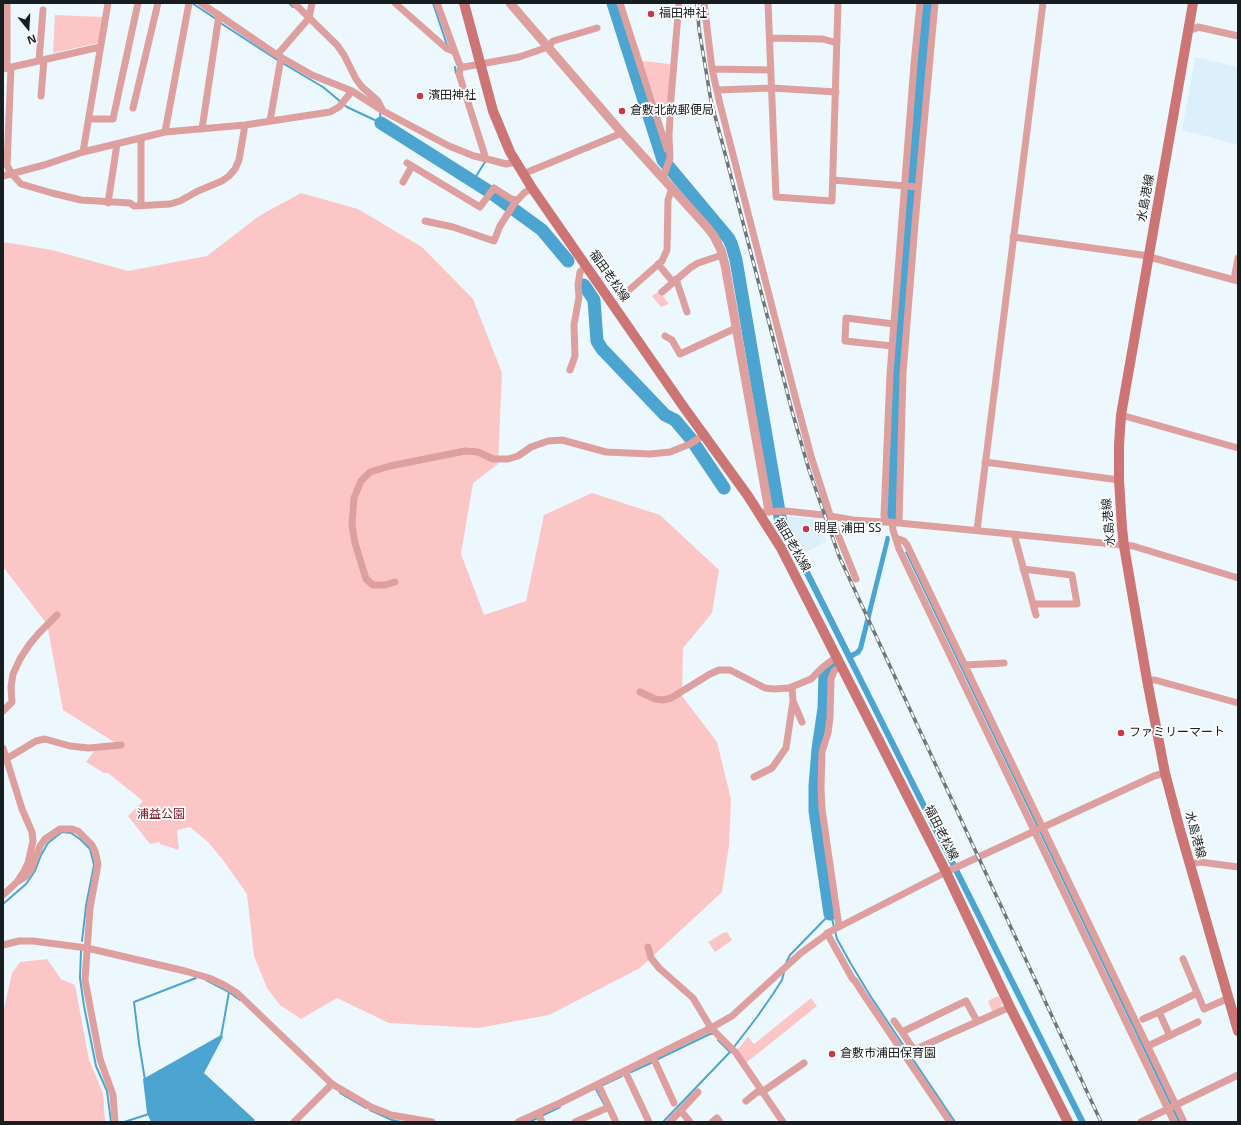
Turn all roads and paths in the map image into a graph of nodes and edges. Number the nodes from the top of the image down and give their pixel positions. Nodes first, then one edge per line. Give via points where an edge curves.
1 (7, 3) edge
2 (108, 3) edge
3 (138, 3) edge
4 (158, 3) edge
5 (189, 3) edge
6 (200, 3) edge
7 (294, 3) edge
8 (312, 3) edge
9 (396, 3) edge
10 (436, 3) edge
11 (464, 3) edge
12 (510, 3) edge
13 (620, 3) edge
14 (679, 3) edge
15 (704, 3) edge
16 (768, 3) edge
17 (838, 3) edge
18 (920, 3) edge
19 (935, 3) edge
20 (1043, 3) edge
21 (1193, 3) edge
22 (43, 10) dead end
23 (309, 18) junction
24 (218, 19) junction
25 (597, 28) dead end
26 (1189, 28) junction
27 (1238, 36) edge
28 (770, 38) junction
29 (837, 43) junction
30 (100, 47) junction
31 (548, 47) junction
32 (454, 52) junction
33 (280, 59) junction
34 (42, 60) junction
35 (480, 64) junction
36 (921, 64) junction
37 (461, 66) junction
38 (7, 68) edge
39 (712, 69) junction
40 (771, 70) junction
41 (772, 88) junction
42 (717, 90) junction
43 (352, 91) junction
44 (836, 92) junction
45 (41, 96) dead end
46 (133, 108) dead end
47 (383, 111) junction
48 (89, 119) junction
49 (270, 121) junction
50 (245, 125) junction
51 (202, 129) junction
52 (166, 132) junction
53 (622, 133) junction
54 (141, 138) junction
55 (117, 144) junction
56 (83, 152) junction
57 (486, 159) junction
58 (670, 160) junction
59 (516, 162) junction
60 (11, 173) junction
61 (523, 174) junction
62 (665, 175) junction
63 (3, 176) edge
64 (833, 180) junction
65 (403, 182) dead end
66 (906, 186) junction
67 (917, 187) junction
68 (532, 188) junction
69 (672, 188) junction
70 (108, 203) junction
71 (514, 204) junction
72 (141, 205) junction
73 (425, 221) dead end
74 (1013, 237) junction
75 (722, 255) junction
76 (1148, 256) junction
77 (1238, 258) edge
78 (658, 264) junction
79 (586, 266) junction
80 (675, 280) junction
81 (1236, 281) edge
82 (628, 291) dead end
83 (662, 292) dead end
84 (897, 301) junction
85 (908, 302) junction
86 (687, 312) dead end
87 (894, 324) junction
88 (736, 328) junction
89 (664, 336) dead end
90 (892, 346) junction
91 (570, 370) dead end
92 (1121, 415) junction
93 (705, 434) junction
94 (1238, 448) edge
95 (985, 462) junction
96 (1119, 480) junction
97 (776, 511) junction
98 (759, 513) junction
99 (830, 516) junction
100 (892, 522) junction
101 (976, 530) junction
102 (1014, 534) junction
103 (896, 538) junction
104 (1124, 546) junction
105 (1023, 569) junction
106 (1238, 578) edge
107 (856, 579) dead end
108 (395, 582) dead end
109 (1033, 604) junction
110 (57, 615) dead end
111 (1036, 615) dead end
112 (838, 662) junction
113 (1004, 663) dead end
114 (965, 665) junction
115 (1147, 680) junction
116 (792, 687) junction
117 (640, 692) dead end
118 (793, 701) junction
119 (1238, 703) edge
120 (3, 710) edge
121 (802, 722) dead end
122 (121, 745) dead end
123 (3, 748) edge
124 (6, 759) junction
125 (1165, 773) junction
126 (754, 777) dead end
127 (1039, 829) junction
128 (1190, 864) junction
129 (1238, 867) edge
130 (949, 871) junction
131 (18, 882) junction
132 (3, 895) edge
133 (833, 929) junction
134 (3, 945) edge
135 (648, 947) dead end
136 (87, 948) junction
137 (1183, 959) dead end
138 (1197, 993) junction
139 (1228, 998) junction
140 (1010, 1007) junction
141 (1159, 1012) junction
142 (1143, 1019) dead end
143 (894, 1021) dead end
144 (977, 1021) junction
145 (1198, 1022) dead end
146 (711, 1028) junction
147 (1238, 1031) edge
148 (902, 1032) junction
149 (1170, 1036) junction
150 (1148, 1046) junction
151 (653, 1057) junction
152 (804, 1063) dead end
153 (625, 1071) junction
154 (1238, 1075) edge
155 (332, 1084) junction
156 (598, 1084) junction
157 (698, 1092) dead end
158 (762, 1092) junction
159 (746, 1100) dead end
160 (674, 1103) dead end
161 (608, 1107) junction
162 (1172, 1108) junction
163 (681, 1111) junction
164 (540, 1117) edge
165 (405, 1120) edge
166 (115, 1122) edge
167 (294, 1122) edge
168 (432, 1122) edge
169 (518, 1122) edge
170 (575, 1122) edge
171 (616, 1122) edge
172 (649, 1122) edge
173 (670, 1122) edge
174 (690, 1122) edge
175 (712, 1122) edge
176 (720, 1122) edge
177 (783, 1122) edge
178 (950, 1122) edge
179 (1068, 1122) edge
180 (1141, 1122) edge
181 (1174, 1122) edge
182 (1184, 1122) edge

1 - 38 street
2 - 30 street
3 - 48 street via 113,119
4 - 46 street
5 - 52 street
6 - 24 street
7 - 23 street
8 - 23 street
9 - 32 street via 446,48
10 - 32 street
11 - 35 main road, 福田老松線
12 - 31 street
13 - 58 street
14 - 58 street via 671,98
15 - 39 street
16 - 28 street
17 - 29 street
18 - 36 street
19 - 36 street
20 - 74 street
21 - 26 main road, 水島港線
22 - 34 street
23 - 33 street
23 - 47 street via 337,45 356,79 378,101
24 - 33 street
24 - 51 street
25 - 31 street via 553,41
26 - 27 street via 1198,27
26 - 76 main road, 水島港線
28 - 29 street via 823,39
28 - 40 street
29 - 44 street
30 - 34 street
30 - 48 street
31 - 35 street
31 - 53 street
32 - 37 street
33 - 43 street
33 - 49 street
34 - 38 street
34 - 45 street
35 - 37 street
35 - 59 main road, 福田老松線 via 501,131
36 - 66 street
36 - 67 street
37 - 57 street via 459,74
38 - 60 street via 7,165
39 - 40 street
39 - 42 street
40 - 41 street
41 - 42 street
41 - 44 street
41 - 64 street via 776,197 832,201
42 - 99 street via 795,396
43 - 47 street
43 - 49 street via 330,112
44 - 64 street
47 - 57 street via 449,146
48 - 56 street
49 - 50 street
50 - 51 street
50 - 72 street via 239,160 229,176 180,201
51 - 52 street
52 - 54 street
53 - 61 street
53 - 62 street
54 - 55 street
54 - 72 street
55 - 56 street
55 - 70 street
56 - 60 street
57 - 59 street via 506,164
58 - 62 street
59 - 61 main road, 福田老松線
60 - 63 street
60 - 70 street via 21,184 27,186 81,200
61 - 68 main road, 福田老松線
62 - 69 street
64 - 66 street
65 - 71 street via 410,164 480,207 494,188 511,199
66 - 67 street
66 - 84 street
67 - 85 street
68 - 71 street
68 - 79 main road, 福田老松線
69 - 75 street via 707,226
69 - 78 street via 668,200 667,250
70 - 72 street
71 - 73 street via 494,241 453,227
74 - 76 street
74 - 95 street
75 - 80 street via 698,263
75 - 88 street
76 - 81 street
76 - 92 main road, 水島港線
77 - 81 street
78 - 80 street
78 - 82 street
79 - 91 street via 580,272 578,285 579,297 574,325 575,356
79 - 93 main road, 福田老松線
80 - 83 street
80 - 86 street
84 - 85 street
84 - 87 street
85 - 100 street
87 - 90 street
87 - 90 street via 846,318 845,341
88 - 89 street via 680,354 672,340
88 - 97 street
90 - 100 street via 884,516
92 - 94 street
92 - 96 main road, 水島港線
93 - 98 main road, 福田老松線
93 - 108 street via 692,443 670,452 606,452 562,440 548,441 508,459 493,459 478,452 465,451 370,472 361,482 354,498 354,543 366,579 373,585
95 - 96 street
95 - 101 street
96 - 104 main road, 水島港線
97 - 98 street
97 - 99 street
98 - 112 main road, 福田老松線 via 793,571
99 - 100 street
99 - 107 street
100 - 101 street
100 - 103 street
101 - 102 street
102 - 104 street
102 - 105 street
103 - 114 street via 907,545
103 - 127 street via 899,549
104 - 106 street via 1134,546
104 - 115 main road, 水島港線
105 - 109 street
105 - 109 street via 1072,575 1078,604
109 - 111 street
110 - 120 street via 34,639 20,659 13,674 12,702
112 - 116 street via 823,667 811,679
112 - 130 main road, 福田老松線
112 - 133 street via 831,679 830,718 822,752 821,787
113 - 114 street
114 - 127 street
115 - 119 street
115 - 125 main road, 水島港線
116 - 117 street via 774,690 765,688 730,670 719,670 671,698 663,700
116 - 118 street
118 - 121 street
118 - 126 street via 786,748 772,768
122 - 124 street via 90,748 45,739 36,741
123 - 124 street
124 - 131 street via 33,841 28,863
125 - 127 street
125 - 128 main road, 水島港線
127 - 130 street
127 - 150 street
127 - 162 street
128 - 129 street via 1200,862
128 - 139 main road, 水島港線
130 - 133 street
130 - 140 main road, 福田老松線
131 - 132 street
131 - 136 street via 31,870 45,839 60,829 78,831 92,845 98,864 90,908
133 - 146 street via 817,940 732,1016
133 - 178 street via 852,978
134 - 136 street via 33,941
135 - 146 street via 651,958 693,998
136 - 155 street via 185,970 224,985 258,1012
136 - 166 street via 87,994 100,1059 113,1095
137 - 138 street
138 - 139 street via 1204,1009
138 - 141 street
139 - 147 main road, 水島港線
140 - 144 street
140 - 179 main road, 福田老松線
141 - 142 street
141 - 149 street
143 - 148 street
144 - 148 street via 914,1050
144 - 148 street via 966,1001
145 - 149 street
146 - 151 street
146 - 158 street via 732,1050
149 - 150 street
150 - 162 street
151 - 153 street
151 - 160 street
152 - 158 street
153 - 156 street
153 - 172 street
154 - 162 street
155 - 165 street via 371,1107
155 - 167 street
156 - 161 street
156 - 164 street
157 - 163 street
158 - 159 street via 757,1092
158 - 177 street
161 - 170 street
161 - 171 street
162 - 180 street
162 - 181 street
162 - 182 street
163 - 173 street
163 - 174 street
164 - 169 street
165 - 168 street
175 - 176 street via 717,1118

